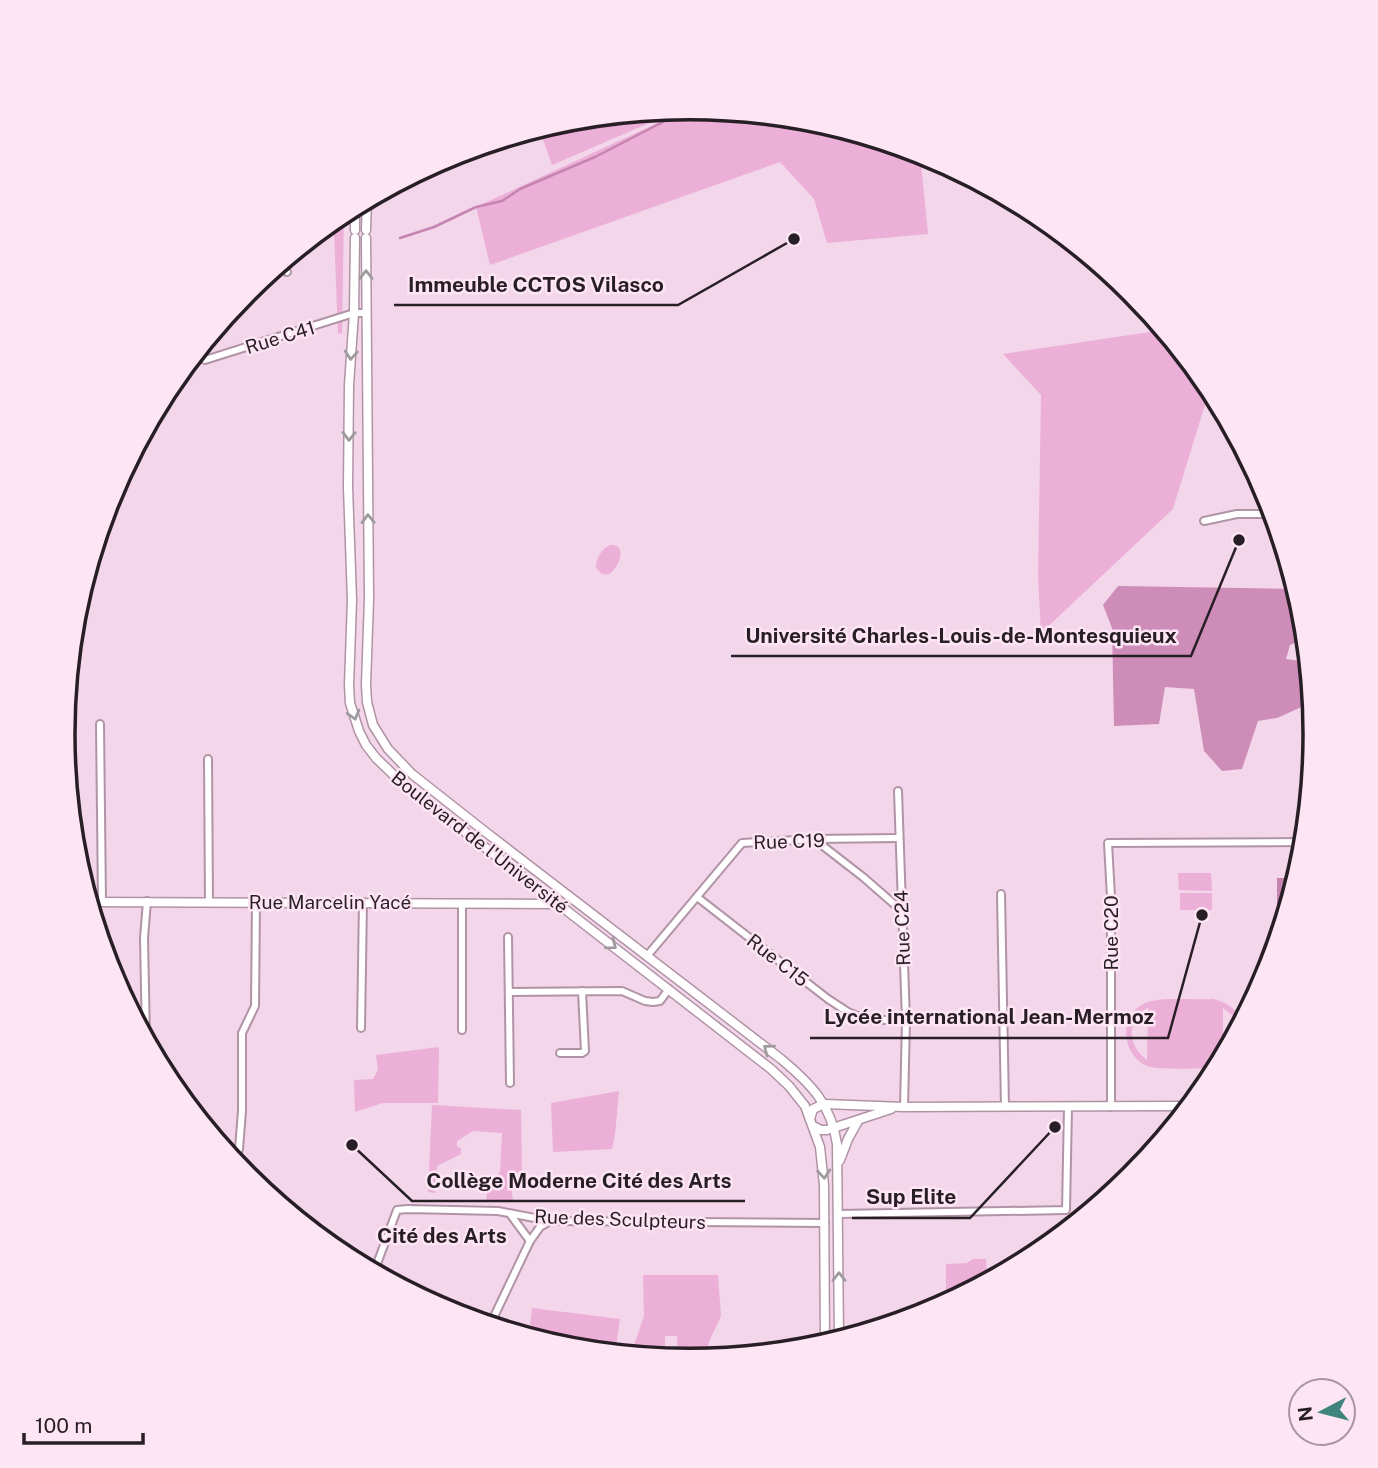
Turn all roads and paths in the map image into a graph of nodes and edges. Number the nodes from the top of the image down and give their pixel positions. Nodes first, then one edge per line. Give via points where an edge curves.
1 (367, 212) edge
2 (355, 219) edge
3 (355, 238) junction
4 (366, 238) junction
5 (354, 313) junction
6 (367, 313) junction
7 (203, 359) edge
8 (1262, 514) edge
9 (1204, 521) dead end
10 (369, 599) junction
11 (352, 600) junction
12 (100, 724) dead end
13 (208, 759) dead end
14 (898, 791) dead end
15 (899, 838) junction
16 (814, 839) junction
17 (1293, 842) edge
18 (565, 893) junction
19 (1001, 894) dead end
20 (697, 897) junction
21 (147, 901) junction
22 (99, 902) edge
23 (102, 902) junction
24 (209, 902) junction
25 (256, 902) junction
26 (363, 902) junction
27 (462, 903) junction
28 (558, 904) junction
29 (902, 911) junction
30 (508, 937) dead end
31 (648, 956) junction
32 (669, 989) junction
33 (582, 991) junction
34 (509, 992) junction
35 (146, 1018) edge
36 (905, 1021) junction
37 (361, 1028) dead end
38 (462, 1030) dead end
39 (560, 1053) dead end
40 (510, 1083) dead end
41 (824, 1104) junction
42 (1177, 1106) edge
43 (901, 1107) junction
44 (1005, 1107) junction
45 (1068, 1107) junction
46 (1111, 1107) junction
47 (858, 1120) junction
48 (812, 1122) junction
49 (834, 1128) junction
50 (239, 1150) edge
51 (838, 1167) junction
52 (509, 1212) junction
53 (838, 1214) junction
54 (550, 1221) junction
55 (825, 1223) junction
56 (530, 1241) junction
57 (377, 1263) edge
58 (494, 1316) edge
59 (839, 1329) edge
60 (825, 1332) edge

1 - 4 street, Boulevard de l'Université
2 - 3 street, Boulevard de l'Université
3 - 4 street
3 - 5 street, Boulevard de l'Université
6 -> 4 street, Boulevard de l'Université
5 - 6 street, Rue C41
5 - 7 street, Rue C41
5 -> 11 street, Boulevard de l'Université via 348,487
10 -> 6 street, Boulevard de l'Université
8 - 9 street
10 - 11 street
10 - 18 street, Boulevard de l'Université via 367,702 384,743 412,774
11 -> 28 street, Boulevard de l'Université via 349,685 366,745 402,783
12 - 23 street
13 - 24 street
14 - 15 street, Rue C24
15 - 16 street, Rue C19
15 - 29 street, Rue C24
16 - 20 street, Rue C19 via 742,843
16 - 29 street
17 - 46 street, Rue C20 via 1108,843
18 - 28 street
18 - 31 street, Boulevard de l'Université
19 - 44 street
20 - 31 street, Rue C19
20 - 36 street, Rue C15 via 848,1012 865,1019
21 - 23 street, Rue Marcelin Yacé
21 - 24 street, Rue Marcelin Yacé
21 - 35 street
22 - 23 street, Rue Marcelin Yacé
24 - 25 street, Rue Marcelin Yacé
25 - 26 street, Rue Marcelin Yacé
25 - 50 street via 255,1006 242,1032
26 - 27 street, Rue Marcelin Yacé
26 - 37 street
27 - 28 street, Rue Marcelin Yacé
27 - 38 street
28 -> 32 street, Boulevard de l'Université
29 - 36 street, Rue C24
30 - 34 street
41 -> 31 street, Boulevard de l'Université via 781,1059
32 - 33 street via 660,1001 653,1002 622,991
32 - 48 street, Boulevard de l'Université via 771,1069 796,1095
33 - 34 street
33 - 39 street via 585,1051
34 - 40 street
36 - 43 street, Rue C24
41 - 43 street
41 - 48 street via 813,1109
41 - 49 street, Boulevard de l'Université
42 - 46 street
43 - 44 street
43 - 47 street
44 - 45 street
45 - 46 street
45 - 53 street via 1066,1210
47 - 49 street
47 - 51 street
48 - 49 street via 824,1130
48 -> 55 street, Boulevard de l'Université via 824,1170
49 - 51 street, Boulevard de l'Université
51 - 53 street, Boulevard de l'Université
52 - 54 street, Rue des Sculpteurs
52 - 56 street
52 - 57 street, Rue des Sculpteurs via 397,1210
59 -> 53 street, Boulevard de l'Université
54 - 55 street, Rue des Sculpteurs
54 - 56 street
55 - 60 street, Boulevard de l'Université
56 - 58 street

